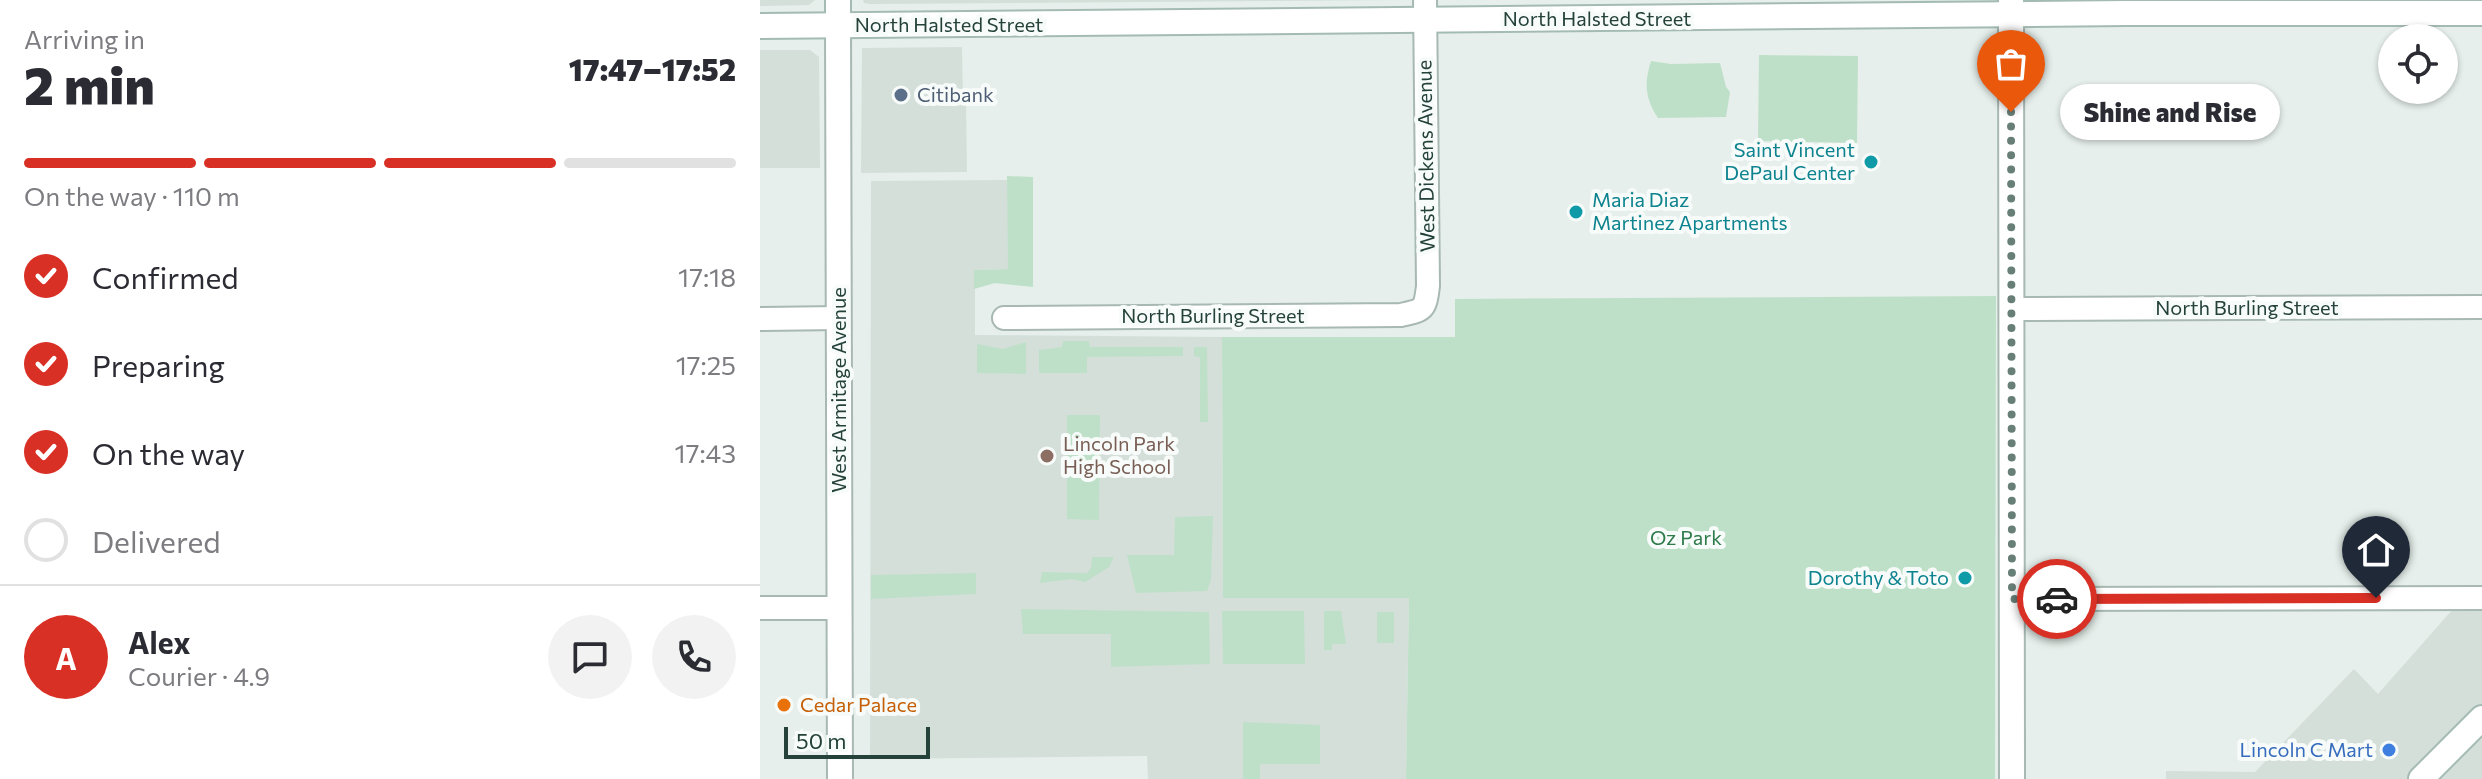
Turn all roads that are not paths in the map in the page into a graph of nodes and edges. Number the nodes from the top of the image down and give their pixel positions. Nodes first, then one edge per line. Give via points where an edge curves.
1 (838, 0) edge
2 (2011, 7) edge
3 (1425, 10) edge
4 (2482, 13) edge
5 (838, 25) junction
6 (760, 26) edge
7 (2482, 307) edge
8 (2011, 309) junction
9 (1421, 310) joint
10 (839, 318) junction
11 (1004, 318) dead end
12 (760, 319) edge
13 (2482, 598) edge
14 (2012, 599) junction
15 (760, 608) edge
16 (840, 608) junction
17 (2482, 718) edge
18 (840, 779) edge
19 (2012, 779) edge
20 (2421, 779) edge

1 - 5 main road, West Armitage Avenue
2 - 3 main road, North Halsted Street
2 - 4 main road, North Halsted Street
2 - 8 main road
3 - 5 main road, North Halsted Street
3 - 9 street, West Dickens Avenue via 1428,286
5 - 6 main road, North Halsted Street
5 - 10 main road, West Armitage Avenue
7 - 8 street, North Burling Street
8 - 14 main road
9 - 11 street, North Burling Street via 1401,315
10 - 12 street
10 - 16 main road, West Armitage Avenue
13 - 14 street
14 - 19 main road
15 - 16 street
16 - 18 main road, West Armitage Avenue
17 - 20 main road

